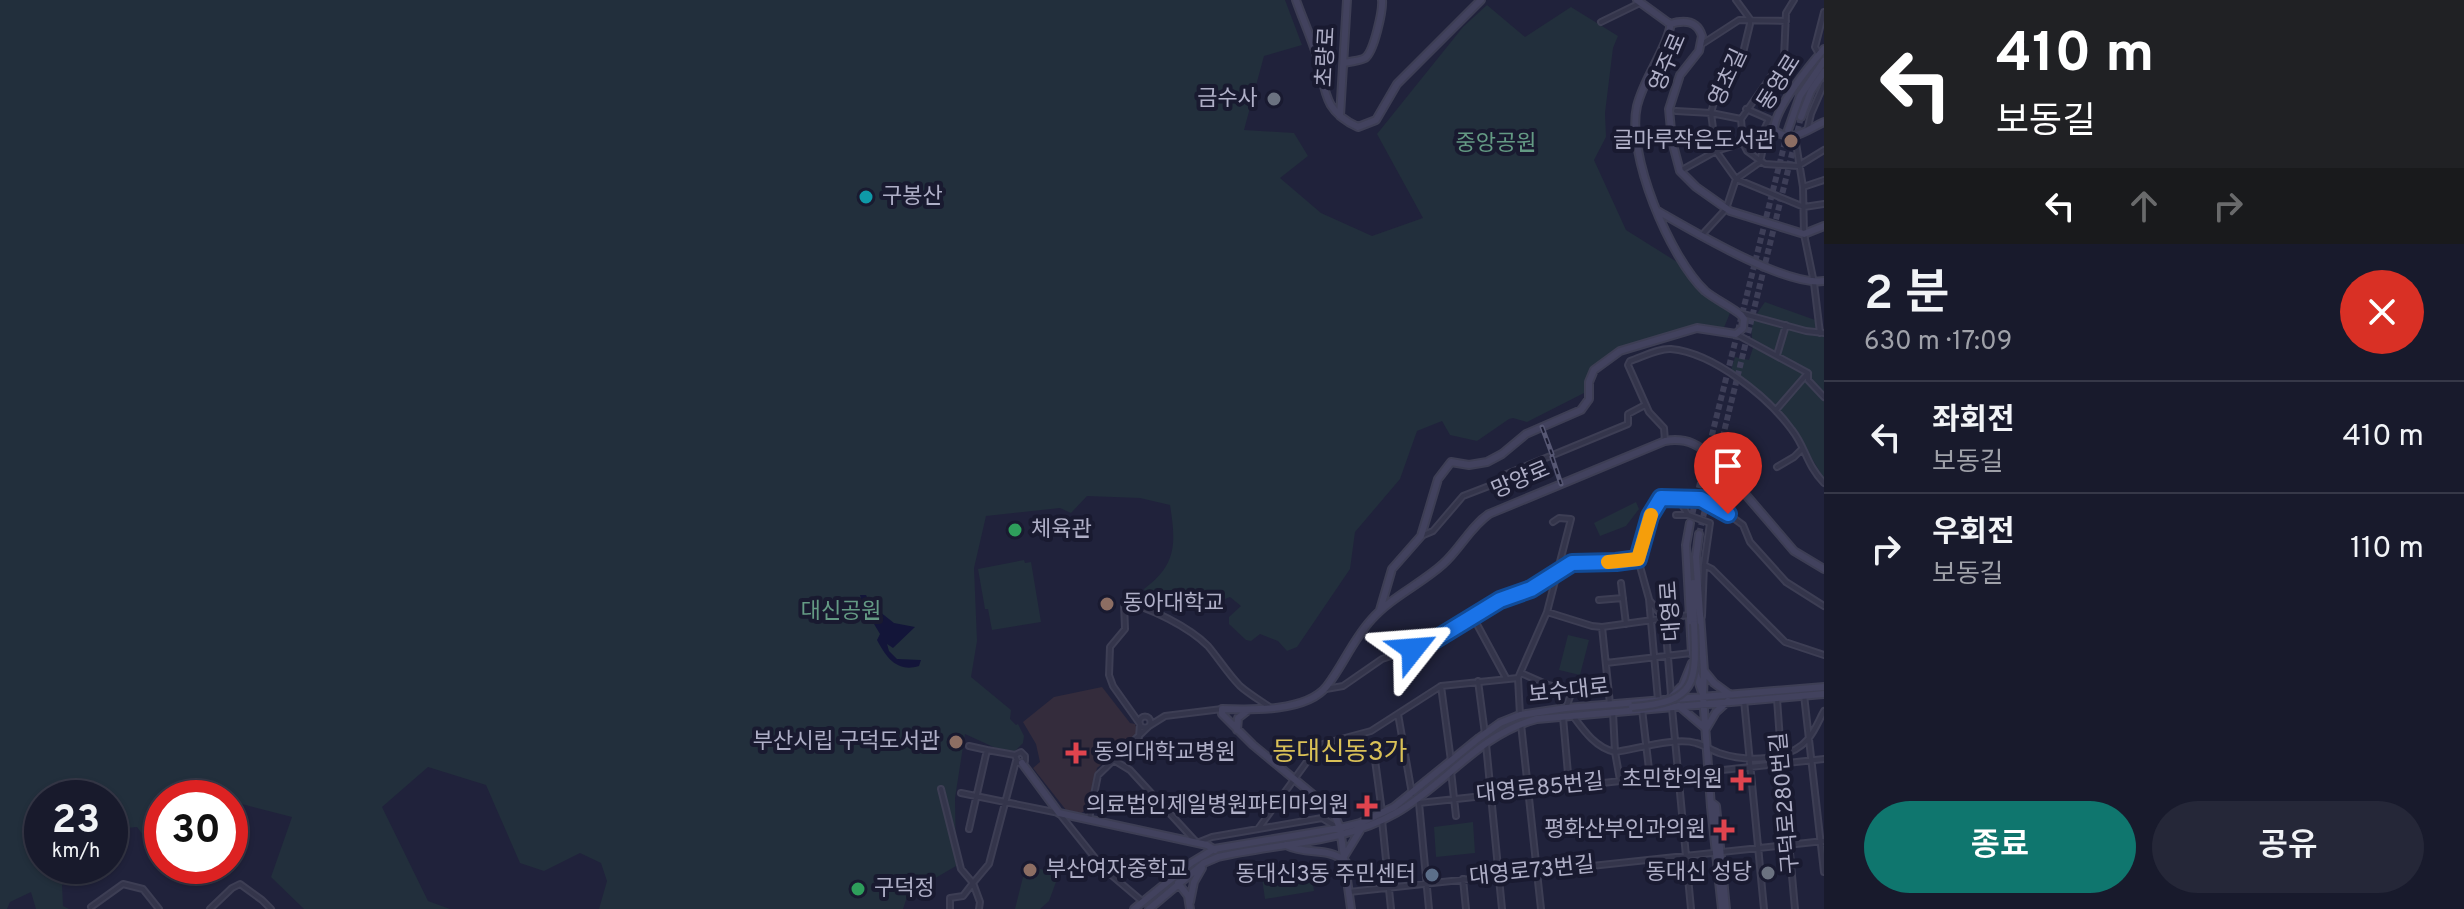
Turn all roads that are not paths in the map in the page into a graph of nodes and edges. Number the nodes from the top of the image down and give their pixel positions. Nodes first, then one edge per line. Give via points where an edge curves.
1 (1296, 0) edge
2 (1347, 0) edge
3 (1481, 0) edge
4 (1736, 0) edge
5 (1794, 0) edge
6 (1638, 1) edge
7 (1385, 2) edge
8 (1824, 12) edge
9 (1750, 19) junction
10 (1786, 21) junction
11 (1601, 22) dead end
12 (1670, 24) junction
13 (1702, 44) junction
14 (1822, 55) edge
15 (1345, 63) junction
16 (1824, 72) edge
17 (1824, 84) edge
18 (1746, 109) junction
19 (1676, 111) dead end
20 (1711, 113) junction
21 (1340, 116) junction
22 (1801, 117) tunnel mouth
23 (1741, 119) junction
24 (1772, 120) junction
25 (1824, 122) edge
26 (1712, 129) junction
27 (1788, 130) tunnel mouth
28 (1807, 131) junction
29 (1795, 137) junction
30 (1672, 141) junction
31 (1743, 143) junction
32 (1824, 150) edge
33 (1716, 151) junction
34 (1760, 162) junction
35 (1798, 166) junction
36 (1680, 171) junction
37 (1736, 179) junction
38 (1824, 180) edge
39 (1803, 187) junction
40 (1824, 204) edge
41 (1804, 207) junction
42 (1653, 208) junction
43 (1726, 209) junction
44 (1824, 226) edge
45 (1804, 234) junction
46 (1701, 236) junction
47 (1824, 281) edge
48 (1814, 283) junction
49 (1738, 312) junction
50 (1786, 325) junction
51 (1822, 333) edge
52 (1736, 334) junction
53 (1777, 355) junction
54 (1808, 373) junction
55 (1824, 397) edge
56 (1645, 405) junction
57 (1776, 410) junction
58 (1665, 441) junction
59 (1802, 449) junction
60 (1777, 467) dead end
61 (1824, 483) edge
62 (1678, 498) junction
63 (1676, 515) dead end
64 (1689, 519) junction
65 (1553, 522) dead end
66 (1699, 534) tunnel mouth
67 (1421, 536) junction
68 (1696, 557) junction
69 (1638, 559) junction
70 (1704, 565) junction
71 (1824, 569) edge
72 (1558, 570) junction
73 (1621, 583) dead end
74 (1623, 598) junction
75 (1649, 599) junction
76 (1599, 600) dead end
77 (1824, 606) edge
78 (1140, 608) junction
79 (1380, 610) junction
80 (1547, 612) junction
81 (1689, 615) junction
82 (1125, 616) junction
83 (1472, 616) junction
84 (1665, 620) junction
85 (1650, 622) junction
86 (1626, 624) junction
87 (1602, 627) junction
88 (1700, 630) junction
89 (1692, 653) junction
90 (1824, 655) edge
91 (1667, 656) junction
92 (1654, 659) junction
93 (1606, 663) junction
94 (1692, 663) junction
95 (1704, 671) junction
96 (1519, 675) junction
97 (1506, 678) junction
98 (1478, 681) junction
99 (1441, 686) junction
100 (1824, 687) edge
101 (1324, 690) junction
102 (1824, 694) edge
103 (1804, 695) junction
104 (1776, 697) junction
105 (1670, 698) junction
106 (1728, 698) junction
107 (1744, 699) junction
108 (1658, 700) junction
109 (1703, 700) junction
110 (1676, 707) junction
111 (1271, 708) junction
112 (1566, 708) junction
113 (1611, 708) junction
114 (1222, 709) junction
115 (1642, 709) junction
116 (1253, 710) junction
117 (1824, 711) edge
118 (1134, 714) junction
119 (1398, 714) junction
120 (1165, 716) junction
121 (1573, 716) junction
122 (1146, 717) junction
123 (1563, 717) junction
124 (1520, 719) junction
125 (1537, 719) junction
126 (1140, 724) junction
127 (1149, 726) junction
128 (1706, 729) junction
129 (1237, 730) junction
130 (1485, 734) junction
131 (1139, 737) junction
132 (1808, 739) junction
133 (1676, 742) junction
134 (1486, 743) junction
135 (969, 746) dead end
136 (1646, 748) junction
137 (1708, 749) junction
138 (987, 750) junction
139 (1615, 752) junction
140 (1781, 756) junction
141 (1749, 758) junction
142 (1112, 759) junction
143 (1824, 759) edge
144 (1018, 760) junction
145 (1375, 760) dead end
146 (1811, 760) junction
147 (1451, 761) junction
148 (1782, 763) junction
149 (1750, 766) junction
150 (1451, 770) junction
151 (1710, 770) junction
152 (1679, 773) junction
153 (1650, 778) junction
154 (1294, 779) junction
155 (1620, 780) junction
156 (1569, 785) junction
157 (941, 789) dead end
158 (1528, 790) junction
159 (961, 793) dead end
160 (1490, 794) junction
161 (977, 796) junction
162 (1417, 796) junction
163 (1454, 798) junction
164 (1005, 801) junction
165 (1059, 813) junction
166 (1382, 816) junction
167 (1456, 816) dead end
168 (1089, 819) junction
169 (969, 829) dead end
170 (1258, 829) junction
171 (1361, 829) junction
172 (1341, 832) junction
173 (1822, 841) edge
174 (1197, 843) junction
175 (1286, 845) junction
176 (1789, 845) junction
177 (1214, 849) junction
178 (1758, 849) junction
179 (1718, 853) junction
180 (1218, 857) junction
181 (1686, 857) junction
182 (1345, 859) junction
183 (1204, 863) junction
184 (1537, 872) junction
185 (1824, 872) edge
186 (1499, 876) junction
187 (1173, 877) junction
188 (1463, 879) junction
189 (973, 883) junction
190 (1179, 884) junction
191 (1427, 884) junction
192 (1389, 888) junction
193 (1349, 892) junction
194 (1143, 902) junction
195 (1190, 906) edge
196 (91, 907) dead end
197 (159, 909) edge
198 (210, 909) edge
199 (271, 909) edge
200 (950, 909) edge
201 (979, 909) edge
202 (1134, 909) edge
203 (1149, 909) edge
204 (1351, 909) edge
205 (1391, 909) edge
206 (1429, 909) edge
207 (1466, 909) edge
208 (1502, 909) edge
209 (1541, 909) edge
210 (1691, 909) edge
211 (1724, 909) edge
212 (1764, 909) edge
213 (1795, 909) edge

1 - 21 main road via 1323,91
2 - 15 main road, 초량로
3 - 21 main road via 1397,84 1376,120 1358,127
4 - 9 street, 영초길
5 - 10 street
6 - 11 street
6 - 12 main road
7 - 15 main road via 1374,48 1365,58
8 - 14 street via 1815,47
9 - 10 street
9 - 13 street, 영초길 via 1739,20
9 - 20 street, 영초길 via 1742,57
10 - 18 street via 1784,58
12 - 13 main road, 영주로 via 1696,25
12 - 42 main road via 1644,82 1634,122
13 - 30 main road, 영주로 via 1671,98
14 - 24 main road, 동영로
14 - 27 main road
15 - 21 main road, 초량로
16 - 22 main road
17 - 28 street
18 - 23 street
18 - 24 street
19 - 20 street
20 - 23 street
20 - 26 street, 영초길
23 - 31 street
24 - 29 main road, 동영로 via 1776,133
24 - 34 street via 1763,132
25 - 28 main road, 동영로
26 - 30 street
26 - 33 street, 영초길
28 - 29 main road, 동영로
29 - 35 street
30 - 36 main road, 영주로
31 - 33 street
31 - 34 street
32 - 35 street
33 - 36 street
33 - 37 street, 영초길
34 - 35 street
34 - 37 street
35 - 39 street
36 - 43 main road
37 - 41 street
37 - 43 street
38 - 39 street
39 - 41 street
40 - 41 street
41 - 45 street
42 - 46 main road
42 - 49 main road via 1705,290
43 - 45 main road
43 - 46 street
44 - 45 main road
45 - 48 street
46 - 48 main road
47 - 48 main road
48 - 51 street
49 - 50 street
49 - 52 main road via 1744,326
50 - 51 street
50 - 53 street
52 - 53 street
52 - 67 main road via 1697,328 1612,355 1590,376 1589,399 1581,410 1526,434 1487,462 1446,465
53 - 54 street
54 - 55 street
54 - 57 street
56 - 57 street via 1628,365 1668,348 1725,369
56 - 58 street via 1661,422
56 - 67 street via 1628,414 1628,424 1463,496 1433,531
57 - 59 street
58 - 71 main road via 1688,441 1702,448 1794,551
58 - 79 main road, 망양로 via 1489,514 1445,562
59 - 60 street
59 - 61 street
62 - 64 street
62 - 69 street via 1661,498 1655,505
62 - 77 street via 1701,499 1743,525 1750,542 1786,582
63 - 64 street
64 - 70 street via 1710,523
64 - 81 main road, 대영로
65 - 72 street via 1571,519
66 - 68 main road, 대영로
67 - 79 main road via 1392,569
68 - 88 main road, 대영로
68 - 125 main road, bridge via 1695,667 1687,687 1670,702 1551,713
69 - 72 street via 1572,563
69 - 75 street
70 - 88 street
70 - 90 street via 1785,642
72 - 80 street
72 - 83 street via 1531,589
73 - 74 street
74 - 76 street
74 - 86 street
75 - 84 street
75 - 85 street
78 - 82 street
78 - 82 street via 1124,603
78 - 111 street via 1190,631 1224,670
79 - 101 main road, 망양로
80 - 87 street
80 - 96 street
81 - 84 street
81 - 89 main road, 대영로
82 - 118 street via 1125,629 1109,653 1109,675
83 - 97 street
83 - 101 street via 1428,644 1382,659 1343,686
84 - 85 street
84 - 91 street
85 - 86 street
85 - 92 street
86 - 87 street
87 - 93 street
88 - 95 main road, 대영로
89 - 91 street
89 - 94 main road, 대영로
91 - 92 street
91 - 105 street
92 - 93 street
92 - 108 street
93 - 113 street
94 - 105 main road via 1683,685
94 - 109 main road, 대영로
95 - 106 main road
95 - 109 main road, 대영로
96 - 97 street
96 - 112 street via 1572,691
96 - 124 street
97 - 98 street
98 - 99 street
98 - 130 street
99 - 119 street
99 - 147 street
100 - 106 main road, 보수대로
101 - 111 main road
102 - 103 main road, 보수대로
103 - 104 main road, 보수대로
103 - 132 street
104 - 107 main road, 보수대로
104 - 140 street, 구덕로280번길
105 - 108 main road, 보수대로
105 - 109 main road, 보수대로
106 - 107 main road, 보수대로
106 - 109 main road, 보수대로
106 - 128 main road
107 - 141 street
108 - 113 main road, 보수대로
109 - 110 main road, 보수대로
109 - 128 main road, 대영로
110 - 115 main road, 보수대로
110 - 128 main road
110 - 133 street
111 - 116 main road
112 - 113 main road, 보수대로
112 - 124 main road, 보수대로
113 - 115 main road, 보수대로
113 - 121 main road, 보수대로
113 - 139 street
114 - 116 main road
114 - 120 street
114 - 129 main road
115 - 136 street
116 - 129 main road via 1239,715
117 - 132 street
118 - 122 street
118 - 126 street
119 - 154 street via 1371,731 1319,745
119 - 162 street
120 - 122 street
120 - 127 street
121 - 123 main road, 보수대로
121 - 139 street via 1586,733
122 - 126 street
122 - 127 street
123 - 125 main road, 보수대로
123 - 156 street
124 - 125 main road, 보수대로
124 - 130 main road, 보수대로 via 1500,723
124 - 134 main road, 보수대로
124 - 158 street
126 - 127 street
126 - 131 street
127 - 131 street
128 - 137 main road, 대영로
129 - 154 main road
130 - 147 main road, 보수대로
131 - 142 street
132 - 140 street
132 - 146 street
133 - 136 street
133 - 137 street
133 - 152 street
134 - 150 main road, 보수대로
134 - 160 street
135 - 138 street
136 - 139 street
136 - 153 street
137 - 141 street
137 - 151 main road, 대영로
138 - 144 street
138 - 161 street
139 - 155 street
140 - 141 street
140 - 148 street, 구덕로280번길
141 - 149 street
142 - 168 street via 1098,775
142 - 174 street via 1130,770
143 - 146 street, 대영로85번길
144 - 164 street
144 - 165 main road
145 - 166 street
146 - 148 street, 대영로85번길
146 - 173 street
147 - 162 main road, 보수대로
148 - 149 street, 대영로85번길
148 - 176 street, 구덕로280번길
149 - 151 street, 대영로85번길
149 - 178 street
150 - 162 main road, 보수대로
150 - 163 street
151 - 152 street, 대영로85번길
151 - 179 main road, 대영로
152 - 153 street, 대영로85번길
152 - 181 street
153 - 155 street, 대영로85번길
154 - 170 street
154 - 172 main road via 1333,811
155 - 156 street, 대영로85번길
156 - 158 street, 대영로85번길
157 - 189 street via 961,869
158 - 160 street, 대영로85번길
158 - 184 street
159 - 161 street
160 - 163 street, 대영로85번길
160 - 186 street
161 - 164 street
161 - 169 street
162 - 163 street, 대영로85번길
162 - 166 main road, 보수대로
162 - 191 street
163 - 167 street
164 - 165 street
164 - 189 street via 989,864
165 - 168 main road
165 - 194 street via 1103,868
166 - 171 main road, 보수대로
166 - 172 main road, 보수대로
166 - 192 street
168 - 174 main road
170 - 172 street via 1322,818
170 - 174 street
171 - 172 main road, 보수대로
171 - 182 main road
172 - 175 main road, 보수대로
172 - 177 main road, 보수대로
172 - 182 main road
173 - 176 street, 대영로73번길
173 - 185 street
174 - 177 main road
175 - 180 main road, 보수대로
175 - 182 main road
176 - 178 street, 대영로73번길
176 - 213 street, 구덕로280번길
177 - 180 main road
177 - 187 main road, 보수대로
178 - 179 street, 대영로73번길
178 - 212 street
179 - 181 street, 대영로73번길
179 - 211 main road, 대영로
180 - 183 main road, 보수대로
181 - 184 street, 대영로73번길
181 - 210 street
182 - 193 main road
183 - 190 main road, 보수대로
183 - 195 main road
184 - 186 street, 대영로73번길
184 - 209 street
186 - 188 street, 대영로73번길
186 - 208 street
187 - 190 main road
187 - 194 main road, 보수대로
188 - 191 street, 대영로73번길
188 - 207 street
189 - 200 street via 963,896 950,898
189 - 201 street
190 - 195 main road
190 - 203 main road, 보수대로
191 - 192 street, 대영로73번길
191 - 206 street
192 - 193 street, 대영로73번길
192 - 205 street
193 - 204 main road
194 - 202 main road, 보수대로
196 - 197 street via 123,884 143,889
198 - 199 street via 240,884

